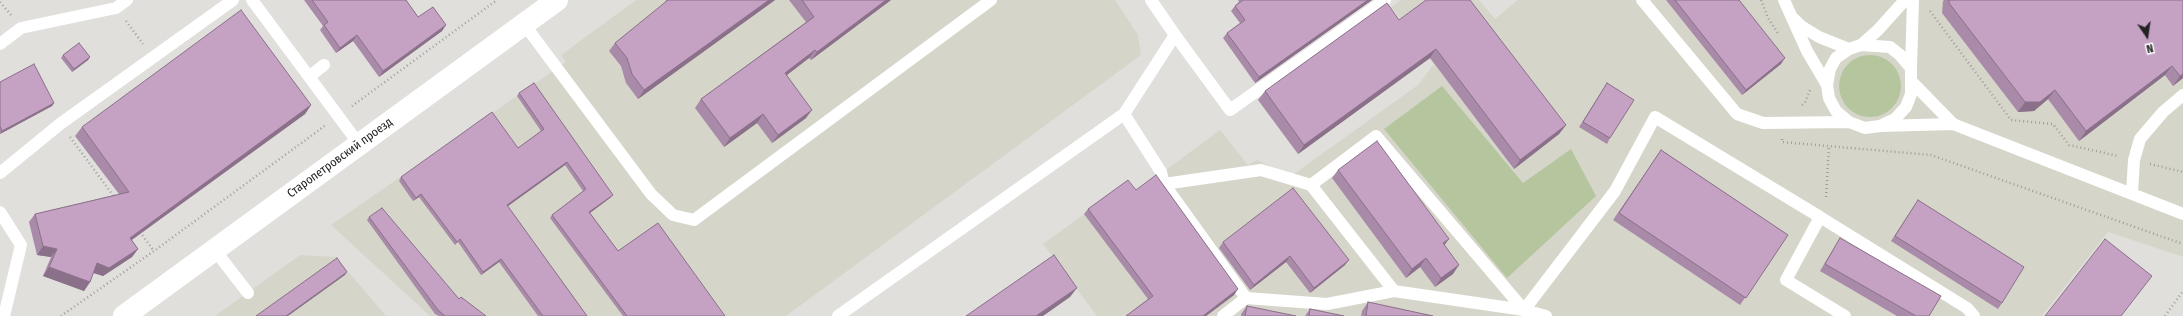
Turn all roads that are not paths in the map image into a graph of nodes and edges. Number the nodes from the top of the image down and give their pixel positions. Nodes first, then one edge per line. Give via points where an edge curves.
1 (127, 0) edge
2 (233, 0) edge
3 (252, 0) edge
4 (557, 0) edge
5 (991, 0) edge
6 (1152, 0) edge
7 (1385, 0) edge
8 (1642, 0) edge
9 (1784, 0) edge
10 (1905, 0) edge
11 (1913, 0) edge
12 (1788, 12) junction
13 (524, 24) junction
14 (1175, 35) junction
15 (0, 44) edge
16 (1861, 45) junction
17 (1849, 49) junction
18 (324, 65) dead end
19 (1911, 68) junction
20 (310, 76) junction
21 (1912, 82) junction
22 (1827, 85) junction
23 (2183, 95) edge
24 (1124, 114) junction
25 (1849, 122) junction
26 (1952, 124) junction
27 (1880, 126) junction
28 (359, 144) junction
29 (0, 173) edge
30 (1164, 184) junction
31 (1311, 185) junction
32 (2132, 193) junction
33 (0, 212) edge
34 (2183, 214) edge
35 (1820, 217) junction
36 (214, 249) junction
37 (1394, 291) junction
38 (248, 292) dead end
39 (1246, 298) junction
40 (1524, 310) junction
41 (4, 316) edge
42 (124, 316) edge
43 (838, 316) edge
44 (1223, 316) edge
45 (1546, 316) edge
46 (1844, 316) edge
47 (1974, 316) edge

1 - 15 lane via 116,8 21,28
2 - 29 lane via 60,124
3 - 20 lane
4 - 13 street, Старопетровский проезд
5 - 13 lane via 694,220 673,216 651,194
6 - 14 lane
7 - 14 lane via 1230,110
8 - 25 lane via 1737,114 1763,123
9 - 12 lane
10 - 16 lane
11 - 19 lane
12 - 17 lane via 1801,26 1819,37
12 - 22 lane
13 - 28 street, Старопетровский проезд
14 - 24 lane
16 - 17 lane
16 - 19 lane via 1890,47
17 - 22 lane via 1836,58 1830,69
18 - 20 lane
19 - 21 lane
20 - 28 lane
21 - 26 lane
21 - 27 lane via 1906,107 1895,119
22 - 25 lane via 1829,98 1836,111
23 - 32 lane via 2163,112 2140,139 2134,160
24 - 30 lane via 1161,172
24 - 43 lane
25 - 27 lane via 1865,128
26 - 27 lane
26 - 32 lane
28 - 36 street, Старопетровский проезд
30 - 31 lane via 1261,170
30 - 39 lane
31 - 37 lane
31 - 40 lane via 1376,136
32 - 34 lane
33 - 41 lane via 21,245
35 - 40 lane via 1656,116 1615,191
35 - 46 lane via 1786,280
35 - 47 lane via 1967,308
36 - 38 lane
36 - 42 street, Старопетровский проезд
37 - 39 lane via 1327,304
37 - 40 lane
39 - 44 lane
40 - 45 lane

